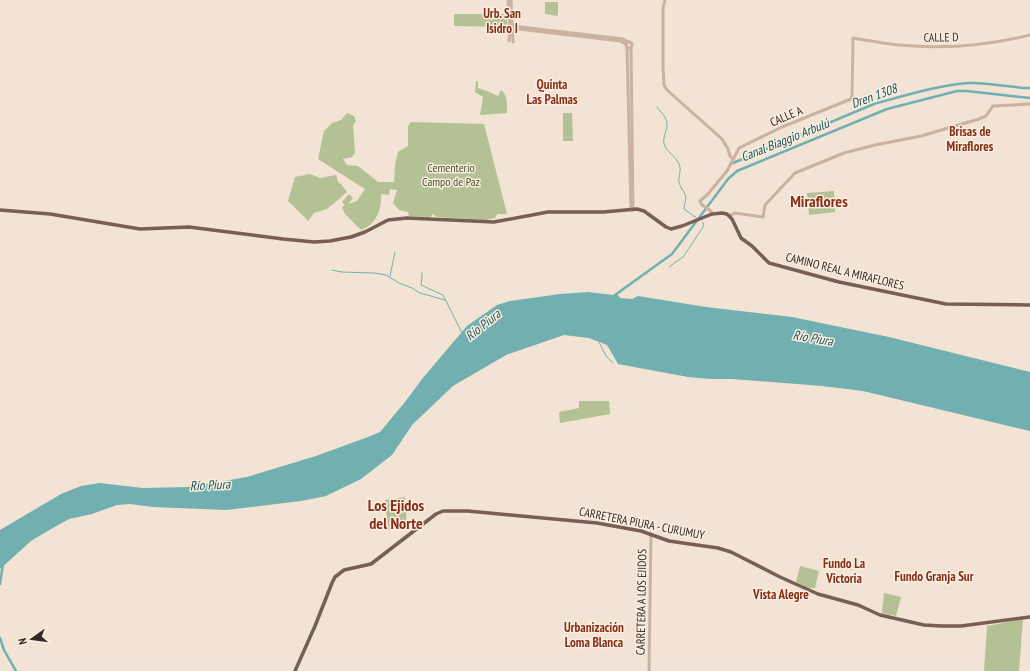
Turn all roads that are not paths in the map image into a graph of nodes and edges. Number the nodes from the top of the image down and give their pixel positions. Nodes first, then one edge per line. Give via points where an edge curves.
1 (508, 0) edge
2 (511, 0) edge
3 (665, 0) edge
4 (512, 28) junction
5 (1030, 36) edge
6 (509, 41) dead end
7 (513, 42) dead end
8 (628, 43) junction
9 (629, 47) junction
10 (851, 98) joint
11 (1030, 104) edge
12 (733, 158) junction
13 (0, 210) edge
14 (632, 210) junction
15 (712, 214) junction
16 (729, 216) junction
17 (1030, 304) edge
18 (651, 534) junction
19 (1030, 617) edge
20 (295, 671) edge
21 (648, 671) edge

1 - 4 street
2 - 4 street
3 - 12 street via 664,85 722,139
4 - 6 street
4 - 7 street
4 - 8 street via 623,38
5 - 10 street, CALLE D via 949,47 901,45 853,38
8 - 9 street
8 - 9 street via 632,44
9 - 14 street
10 - 12 street, CALLE A via 746,144 739,148
11 - 16 street via 993,106 986,116 979,119 844,154 795,173 765,205 763,217 734,213
12 - 15 street, CALLE A via 727,171 700,201
13 - 14 main road via 50,214 140,229 189,227 314,242 351,237 388,220 420,218 492,222 548,212
14 - 15 main road via 644,211 668,228 675,229
15 - 16 main road via 722,213
16 - 17 main road, CAMINO REAL A MIRAFLORES via 741,238 769,263 839,282 946,304
18 - 19 main road, CARRETERA PIURA - CURUMUY via 669,541 731,552 818,594 858,605 880,615 915,623 961,626
18 - 20 main road, CARRETERA PIURA - CURUMUY via 597,523 468,511 441,511 371,564 344,570 335,577
18 - 21 street, CARRETERA A LOS EJIDOS

